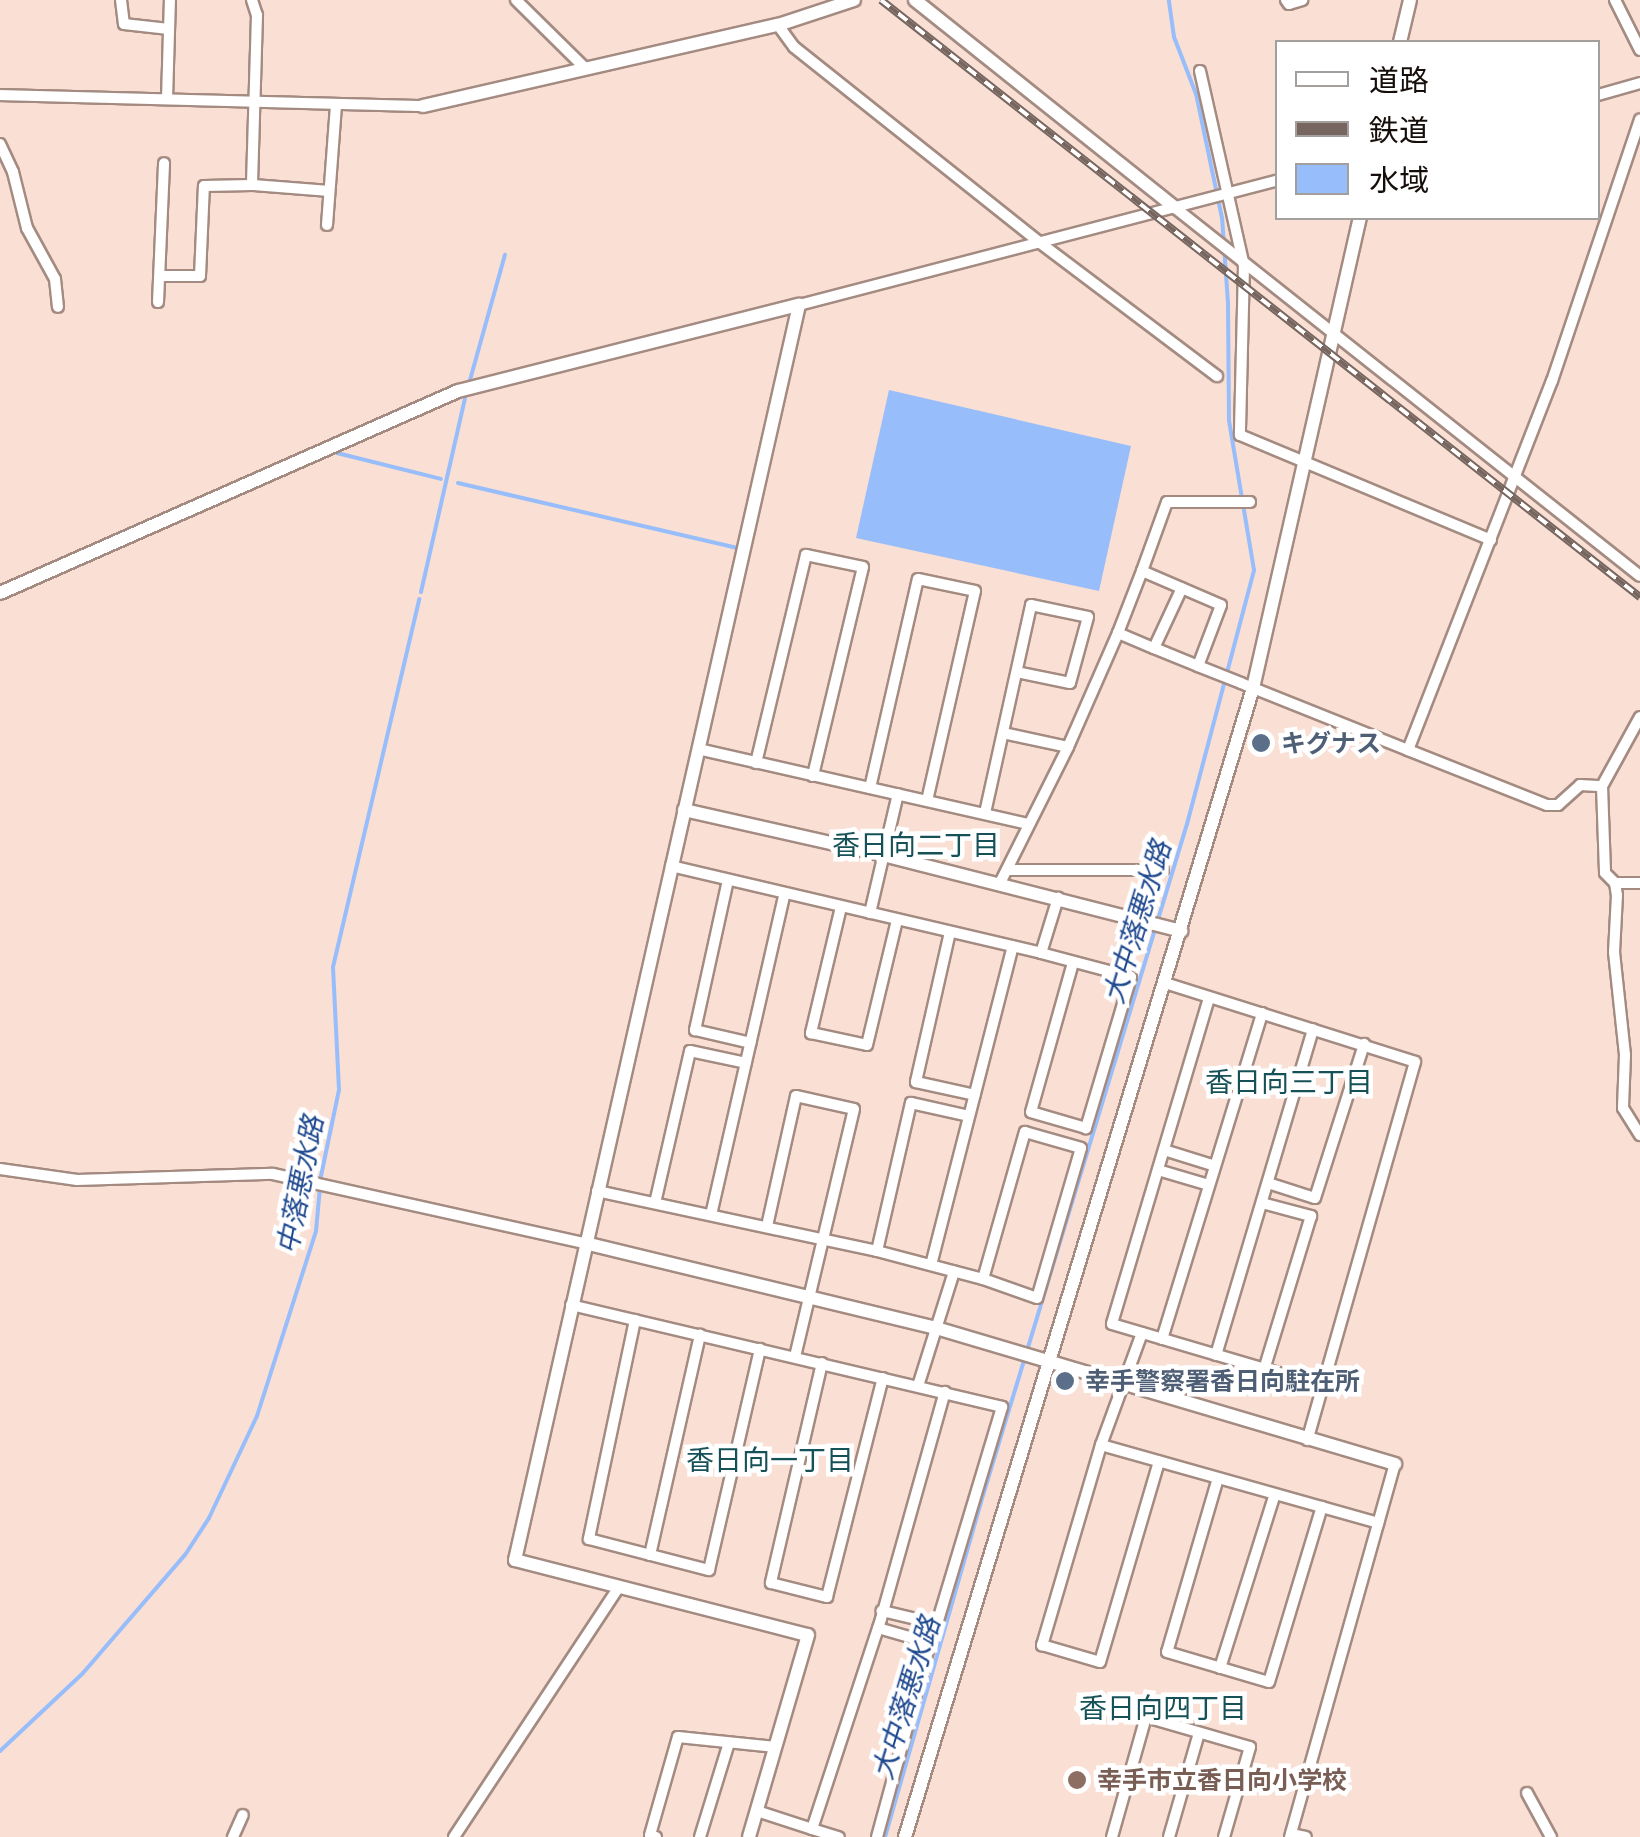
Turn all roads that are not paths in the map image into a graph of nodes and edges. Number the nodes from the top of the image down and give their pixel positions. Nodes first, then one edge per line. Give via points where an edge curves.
1 (121, 0) edge
2 (170, 0) edge
3 (252, 0) edge
4 (516, 0) edge
5 (851, 0) edge
6 (915, 0) edge
7 (1286, 0) edge
8 (1302, 0) edge
9 (1410, 0) edge
10 (1616, 0) edge
11 (778, 25) junction
12 (169, 29) junction
13 (1400, 40) edge
14 (1640, 50) edge
15 (585, 68) junction
16 (1200, 71) dead end
17 (1640, 83) edge
18 (0, 94) edge
19 (1600, 94) edge
20 (167, 100) junction
21 (256, 103) junction
22 (336, 106) junction
23 (423, 106) joint
24 (1640, 120) edge
25 (0, 144) edge
26 (164, 163) dead end
27 (1275, 181) edge
28 (252, 185) junction
29 (328, 191) junction
30 (1225, 194) junction
31 (1174, 207) junction
32 (1360, 220) edge
33 (327, 226) dead end
34 (1040, 242) junction
35 (1241, 263) junction
36 (160, 276) junction
37 (158, 302) dead end
38 (799, 305) junction
39 (58, 307) dead end
40 (1334, 334) junction
41 (1218, 376) dead end
42 (1305, 465) junction
43 (1516, 479) junction
44 (1250, 502) dead end
45 (1491, 540) junction
46 (1142, 571) junction
47 (1640, 576) edge
48 (1182, 588) junction
49 (0, 593) edge
50 (1118, 634) junction
51 (1154, 648) junction
52 (1198, 666) junction
53 (1017, 672) junction
54 (1247, 686) junction
55 (1640, 716) edge
56 (1003, 732) junction
57 (698, 748) junction
58 (1068, 748) junction
59 (1408, 750) junction
60 (756, 763) junction
61 (813, 776) junction
62 (1602, 786) junction
63 (870, 788) junction
64 (898, 794) junction
65 (927, 801) junction
66 (684, 810) junction
67 (985, 813) junction
68 (1029, 824) junction
69 (884, 855) junction
70 (671, 866) junction
71 (1007, 870) junction
72 (1163, 870) dead end
73 (728, 880) junction
74 (1615, 882) junction
75 (1000, 883) junction
76 (1640, 883) edge
77 (785, 893) junction
78 (1058, 898) junction
79 (841, 907) junction
80 (870, 913) junction
81 (897, 920) junction
82 (1181, 931) junction
83 (950, 932) junction
84 (1013, 946) junction
85 (1042, 953) junction
86 (1073, 963) junction
87 (1165, 983) junction
88 (1209, 998) junction
89 (1262, 1014) junction
90 (1313, 1028) junction
91 (751, 1043) junction
92 (1364, 1044) junction
93 (746, 1063) junction
94 (974, 1095) junction
95 (969, 1116) junction
96 (1640, 1135) edge
97 (1164, 1150) junction
98 (1215, 1166) junction
99 (0, 1169) edge
100 (1158, 1170) junction
101 (1268, 1183) junction
102 (1209, 1185) junction
103 (597, 1191) junction
104 (655, 1203) junction
105 (1262, 1203) junction
106 (712, 1215) junction
107 (767, 1226) junction
108 (822, 1239) junction
109 (585, 1243) junction
110 (877, 1251) junction
111 (930, 1265) junction
112 (954, 1272) junction
113 (983, 1279) junction
114 (810, 1295) junction
115 (571, 1305) junction
116 (635, 1320) junction
117 (936, 1328) junction
118 (1142, 1333) junction
119 (700, 1335) junction
120 (1162, 1339) junction
121 (760, 1349) junction
122 (1035, 1355) junction
123 (1216, 1355) junction
124 (796, 1357) junction
125 (822, 1364) junction
126 (1264, 1370) junction
127 (883, 1378) junction
128 (1126, 1385) junction
129 (918, 1386) junction
130 (1322, 1386) junction
131 (946, 1392) junction
132 (1307, 1440) junction
133 (1101, 1445) junction
134 (1159, 1462) junction
135 (1395, 1464) joint
136 (1218, 1478) junction
137 (1275, 1494) junction
138 (1322, 1507) junction
139 (1378, 1523) junction
140 (650, 1555) junction
141 (618, 1588) junction
142 (882, 1611) junction
143 (878, 1628) junction
144 (1220, 1668) junction
145 (1200, 1733) junction
146 (729, 1742) junction
147 (775, 1748) junction
148 (1526, 1793) dead end
149 (756, 1811) junction
150 (243, 1815) dead end
151 (812, 1829) junction
152 (1291, 1836) edge
153 (234, 1837) edge
154 (454, 1837) edge
155 (656, 1837) edge
156 (700, 1837) edge
157 (749, 1837) edge
158 (839, 1837) edge
159 (876, 1837) edge
160 (905, 1837) edge
161 (1112, 1837) edge
162 (1169, 1837) edge
163 (1224, 1837) edge
164 (1306, 1837) edge
165 (1551, 1837) edge

1 - 12 street via 124,24
2 - 12 street
3 - 21 street
4 - 15 street
5 - 11 street
6 - 31 street
7 - 8 street
9 - 13 street
10 - 14 street
11 - 15 street
11 - 34 street via 794,46
12 - 20 street
15 - 23 street
16 - 30 street
17 - 19 street
18 - 20 street
20 - 21 street
21 - 22 street
21 - 28 street
22 - 23 street
22 - 29 street
24 - 43 street
25 - 39 street via 27,228 55,279
26 - 36 street
27 - 30 street
28 - 29 street
28 - 36 street via 204,186 200,276
29 - 33 street
30 - 31 street
30 - 35 street
31 - 34 street
31 - 35 street
32 - 40 street
34 - 38 street
34 - 41 street
35 - 40 street
35 - 42 street via 1240,435
36 - 37 street
38 - 49 street via 458,391
38 - 57 street
40 - 42 street
40 - 43 street
42 - 45 street
42 - 54 street
43 - 45 street
43 - 47 street
44 - 46 street via 1167,502
45 - 59 street
46 - 48 street
46 - 50 street
48 - 51 street
48 - 52 street via 1221,605
50 - 51 street
50 - 58 street
51 - 52 street
52 - 54 street
53 - 53 street via 1031,605 1088,617 1070,683
53 - 56 street
54 - 59 street
54 - 82 street
55 - 62 street
56 - 58 street
56 - 67 street
57 - 60 street
57 - 66 street
58 - 68 street
59 - 62 street via 1546,805 1558,805 1580,785
60 - 61 street
60 - 61 street via 806,554 862,567
61 - 63 street
62 - 74 street via 1604,873
63 - 64 street
63 - 65 street via 918,579 975,591
64 - 65 street
64 - 69 street
65 - 67 street
66 - 69 street
66 - 70 street
67 - 68 street
68 - 71 street
69 - 75 street
69 - 80 street
70 - 73 street
70 - 103 street
71 - 72 street
71 - 75 street
73 - 77 street
73 - 91 street via 695,1030
74 - 76 street
74 - 96 street via 1624,1108
75 - 78 street
77 - 79 street
77 - 91 street
78 - 82 street
78 - 85 street
79 - 80 street
79 - 81 street via 811,1034 867,1045
80 - 81 street
81 - 83 street
82 - 87 street
83 - 84 street
83 - 94 street via 916,1082
84 - 85 street
84 - 94 street
85 - 86 street
86 - 86 street via 1130,977 1086,1128 1031,1112
87 - 88 street
87 - 122 street
88 - 89 street
88 - 97 street
89 - 90 street
89 - 98 street
90 - 92 street
90 - 101 street
91 - 93 street
92 - 101 street via 1315,1198
92 - 130 street via 1415,1062
93 - 104 street via 690,1050
93 - 106 street
94 - 95 street
95 - 110 street via 911,1103
95 - 111 street
97 - 98 street
97 - 100 street
98 - 102 street
99 - 109 street via 77,1180 273,1174
100 - 102 street
100 - 118 street via 1112,1324
101 - 105 street
102 - 120 street
103 - 104 street
103 - 109 street
104 - 106 street
105 - 123 street
105 - 126 street via 1311,1216
106 - 107 street
107 - 108 street
107 - 108 street via 796,1096 854,1109
108 - 110 street
108 - 114 street
109 - 114 street
109 - 115 street
110 - 111 street
111 - 112 street
112 - 113 street
112 - 117 street
113 - 113 street via 1025,1132 1080,1148 1036,1298
114 - 117 street
114 - 124 street
115 - 116 street
115 - 141 street via 515,1560
116 - 119 street
116 - 140 street via 588,1539
117 - 122 street
117 - 129 street
118 - 120 street
118 - 128 street
119 - 121 street
119 - 140 street
120 - 123 street
121 - 124 street
121 - 140 street via 709,1570
122 - 128 street
122 - 160 street
123 - 126 street
124 - 125 street
125 - 127 street
125 - 127 street via 771,1583 827,1597
126 - 130 street
127 - 129 street
128 - 132 street
128 - 133 street
129 - 131 street
130 - 132 street
131 - 142 street
131 - 142 street via 1002,1407 936,1624
132 - 135 street
133 - 134 street
133 - 134 street via 1042,1645 1100,1662
134 - 136 street
135 - 139 street
136 - 137 street
136 - 144 street via 1167,1652
137 - 138 street
137 - 144 street
138 - 139 street
138 - 144 street via 1270,1682
139 - 152 street
141 - 147 street via 808,1635
141 - 154 street
142 - 143 street
143 - 151 street
143 - 159 street via 930,1643
145 - 161 street via 1146,1717
145 - 162 street
145 - 163 street via 1250,1748
146 - 147 street
146 - 155 street via 678,1737 650,1835
146 - 156 street
147 - 149 street
148 - 165 street
149 - 151 street
149 - 157 street
150 - 153 street
151 - 158 street
152 - 164 street

